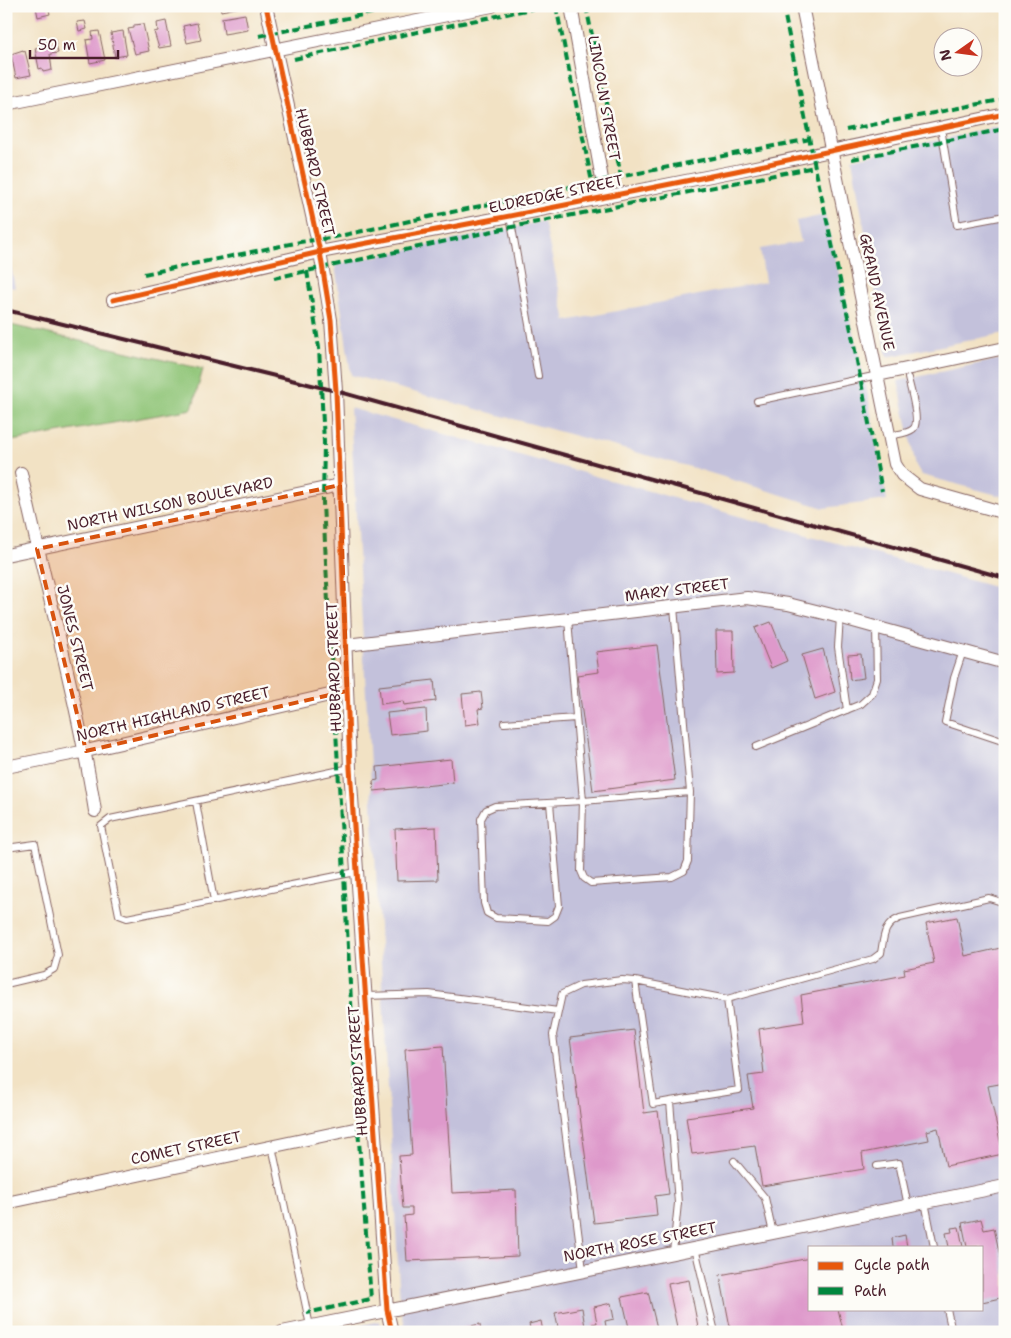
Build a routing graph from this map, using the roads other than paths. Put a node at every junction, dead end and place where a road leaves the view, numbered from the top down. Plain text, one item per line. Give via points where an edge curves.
1 (266, 6) edge
2 (492, 6) edge
3 (571, 6) edge
4 (802, 6) edge
5 (473, 8) edge
6 (274, 49) junction
7 (6, 104) edge
8 (1005, 114) edge
9 (941, 128) junction
10 (832, 152) junction
11 (605, 196) junction
12 (510, 216) junction
13 (1005, 216) edge
14 (320, 252) junction
15 (113, 300) dead end
16 (1005, 348) edge
17 (878, 375) junction
18 (538, 376) dead end
19 (908, 378) dead end
20 (758, 401) dead end
21 (889, 436) junction
22 (22, 473) dead end
23 (340, 485) junction
24 (1005, 512) edge
25 (37, 548) junction
26 (6, 555) edge
27 (674, 606) junction
28 (840, 617) junction
29 (568, 619) junction
30 (876, 627) junction
31 (346, 645) junction
32 (963, 651) junction
33 (1005, 663) edge
34 (347, 691) junction
35 (847, 710) junction
36 (576, 718) junction
37 (504, 722) dead end
38 (1005, 742) edge
39 (756, 746) dead end
40 (86, 751) junction
41 (6, 767) edge
42 (350, 768) junction
43 (690, 792) junction
44 (583, 801) junction
45 (196, 802) junction
46 (550, 803) junction
47 (95, 810) dead end
48 (6, 848) edge
49 (356, 872) junction
50 (214, 901) junction
51 (1005, 903) edge
52 (635, 981) junction
53 (6, 984) edge
54 (366, 996) junction
55 (727, 999) junction
56 (558, 1011) junction
57 (670, 1101) junction
58 (373, 1125) junction
59 (272, 1146) junction
60 (734, 1160) dead end
61 (877, 1166) dead end
62 (1005, 1186) edge
63 (6, 1202) edge
64 (925, 1202) junction
65 (908, 1206) junction
66 (772, 1232) junction
67 (934, 1246) edge
68 (695, 1248) junction
69 (673, 1252) junction
70 (583, 1270) junction
71 (387, 1310) junction
72 (947, 1310) edge
73 (310, 1326) junction
74 (282, 1332) edge
75 (392, 1332) edge
76 (715, 1332) edge
77 (952, 1332) edge

1 - 6 street, HUBBARD STREET
2 - 5 street
3 - 11 street, LINCOLN STREET
4 - 10 street, GRAND AVENUE
5 - 6 street
6 - 7 street
6 - 14 street, HUBBARD STREET
8 - 9 street, ELDREDGE STREET
9 - 10 street, ELDREDGE STREET
9 - 13 lane via 957,225
10 - 11 street, ELDREDGE STREET
10 - 17 street, GRAND AVENUE
11 - 12 street, ELDREDGE STREET
12 - 14 street, ELDREDGE STREET
12 - 18 lane
14 - 15 street, ELDREDGE STREET
14 - 23 street, HUBBARD STREET via 331,320
16 - 17 street
17 - 20 lane
17 - 21 street, GRAND AVENUE
19 - 21 lane via 916,427
21 - 24 street, GRAND AVENUE via 895,464 914,486
22 - 25 street, JONES STREET
23 - 25 street, NORTH WILSON BOULEVARD
23 - 31 street, HUBBARD STREET
25 - 26 street, NORTH WILSON BOULEVARD
25 - 40 street, JONES STREET
27 - 28 street, MARY STREET via 747,598
27 - 29 street, MARY STREET
27 - 43 lane
28 - 30 street, MARY STREET
28 - 35 lane via 838,647
29 - 31 street, MARY STREET
29 - 36 lane
30 - 32 street, MARY STREET
30 - 35 lane via 877,679 872,694
31 - 34 street, HUBBARD STREET
32 - 33 street, MARY STREET
32 - 38 lane via 945,722
34 - 40 street, NORTH HIGHLAND STREET
34 - 42 street, HUBBARD STREET
35 - 39 lane
36 - 37 lane
36 - 44 lane
40 - 41 street, NORTH HIGHLAND STREET
40 - 47 street, JONES STREET
42 - 45 lane
42 - 49 street, HUBBARD STREET
43 - 44 lane
43 - 44 lane via 688,861 684,871 672,877 591,883 584,878 581,871
44 - 46 lane
45 - 50 lane
45 - 50 lane via 110,819 101,826 119,915 127,918
46 - 46 lane via 495,806 486,810 481,819 484,903 487,913 496,918 548,921 555,916 559,906
48 - 53 lane via 35,844 58,955 54,970
49 - 50 lane
49 - 54 street, HUBBARD STREET
51 - 55 lane via 989,898 900,918 885,930 881,953 873,958
52 - 55 lane
52 - 56 lane via 581,985 562,994
52 - 57 lane via 653,1104
54 - 56 lane via 429,994
54 - 58 street, HUBBARD STREET
55 - 57 lane via 739,1090
56 - 70 lane via 553,1036
57 - 69 lane via 678,1203
58 - 59 street, COMET STREET
58 - 71 street, HUBBARD STREET
59 - 63 street, COMET STREET
59 - 73 lane
60 - 66 lane via 765,1198
61 - 65 lane via 899,1163
62 - 64 street, NORTH ROSE STREET
64 - 65 street, NORTH ROSE STREET
64 - 67 lane
65 - 66 street, NORTH ROSE STREET
66 - 68 street, NORTH ROSE STREET
68 - 69 street, NORTH ROSE STREET
68 - 76 lane
69 - 70 street, NORTH ROSE STREET
70 - 71 street, NORTH ROSE STREET
71 - 73 street, NORTH ROSE STREET
71 - 75 street, HUBBARD STREET
72 - 77 lane
73 - 74 street, NORTH ROSE STREET

